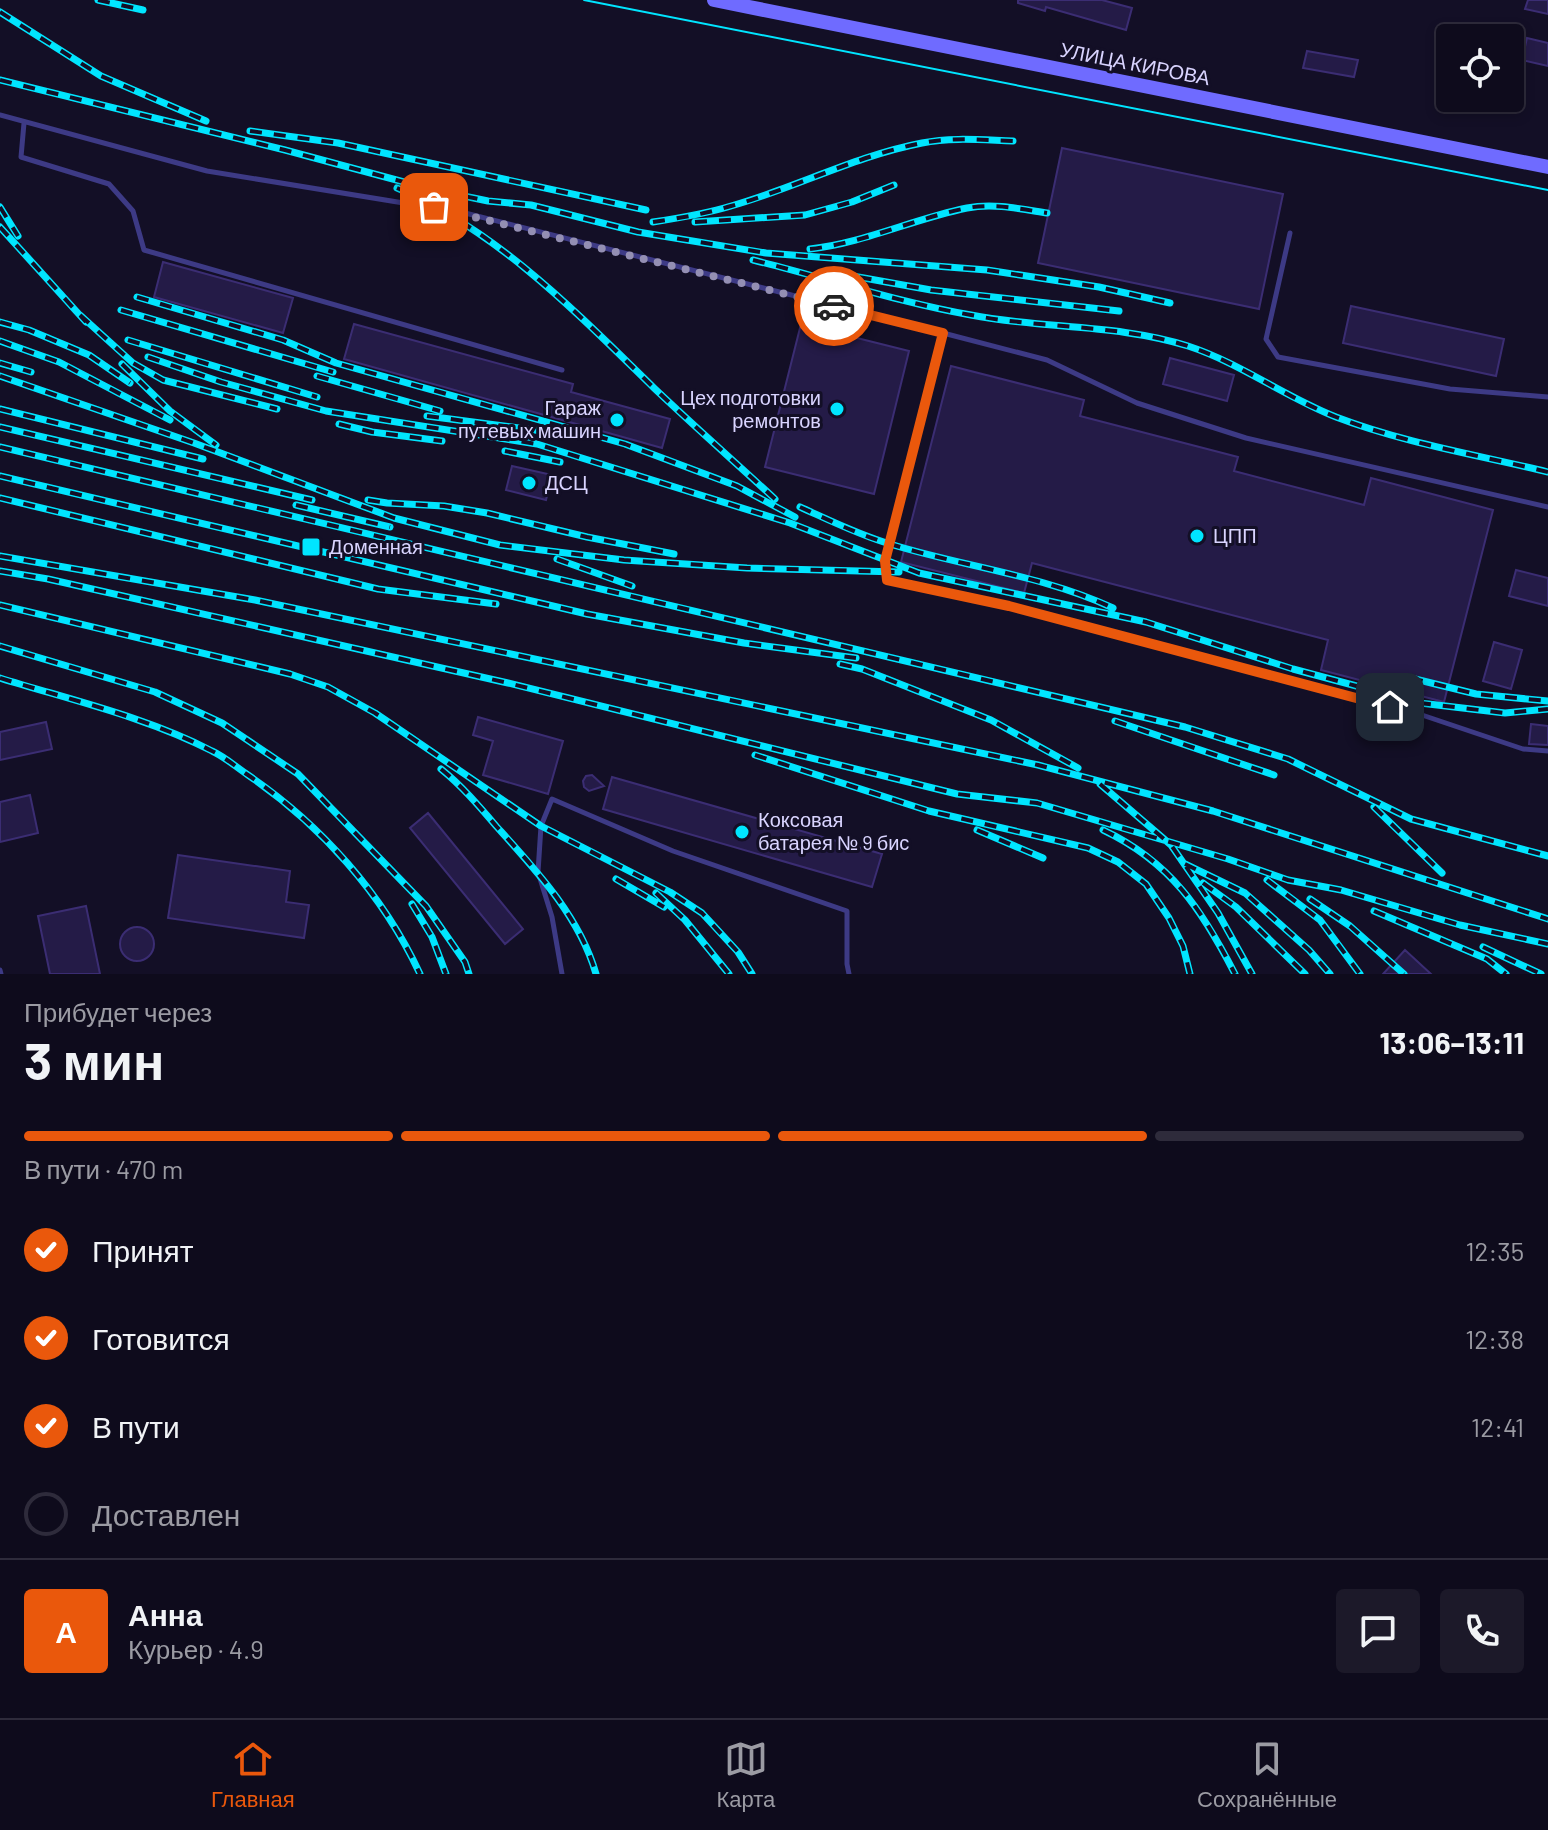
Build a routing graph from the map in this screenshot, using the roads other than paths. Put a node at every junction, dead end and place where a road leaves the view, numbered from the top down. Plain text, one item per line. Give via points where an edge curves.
1 (714, 0) edge
2 (0, 115) edge
3 (24, 123) junction
4 (1548, 167) edge
5 (1290, 233) dead end
6 (943, 333) junction
7 (562, 370) dead end
8 (1548, 397) edge
9 (1548, 507) edge
10 (1548, 751) edge
11 (562, 974) edge
12 (849, 974) edge

1 - 4 main road, УЛИЦА КИРОВА
2 - 3 lane
3 - 6 lane via 207,171 465,213
3 - 7 lane via 21,157 109,184 133,211 144,250
5 - 8 lane via 1266,339 1278,357 1450,389
6 - 9 lane via 1047,360 1137,403 1246,438
6 - 10 lane via 885,561 887,580 1009,606 1419,714 1523,749
11 - 12 lane via 538,872 541,826 552,799 673,851 847,911

